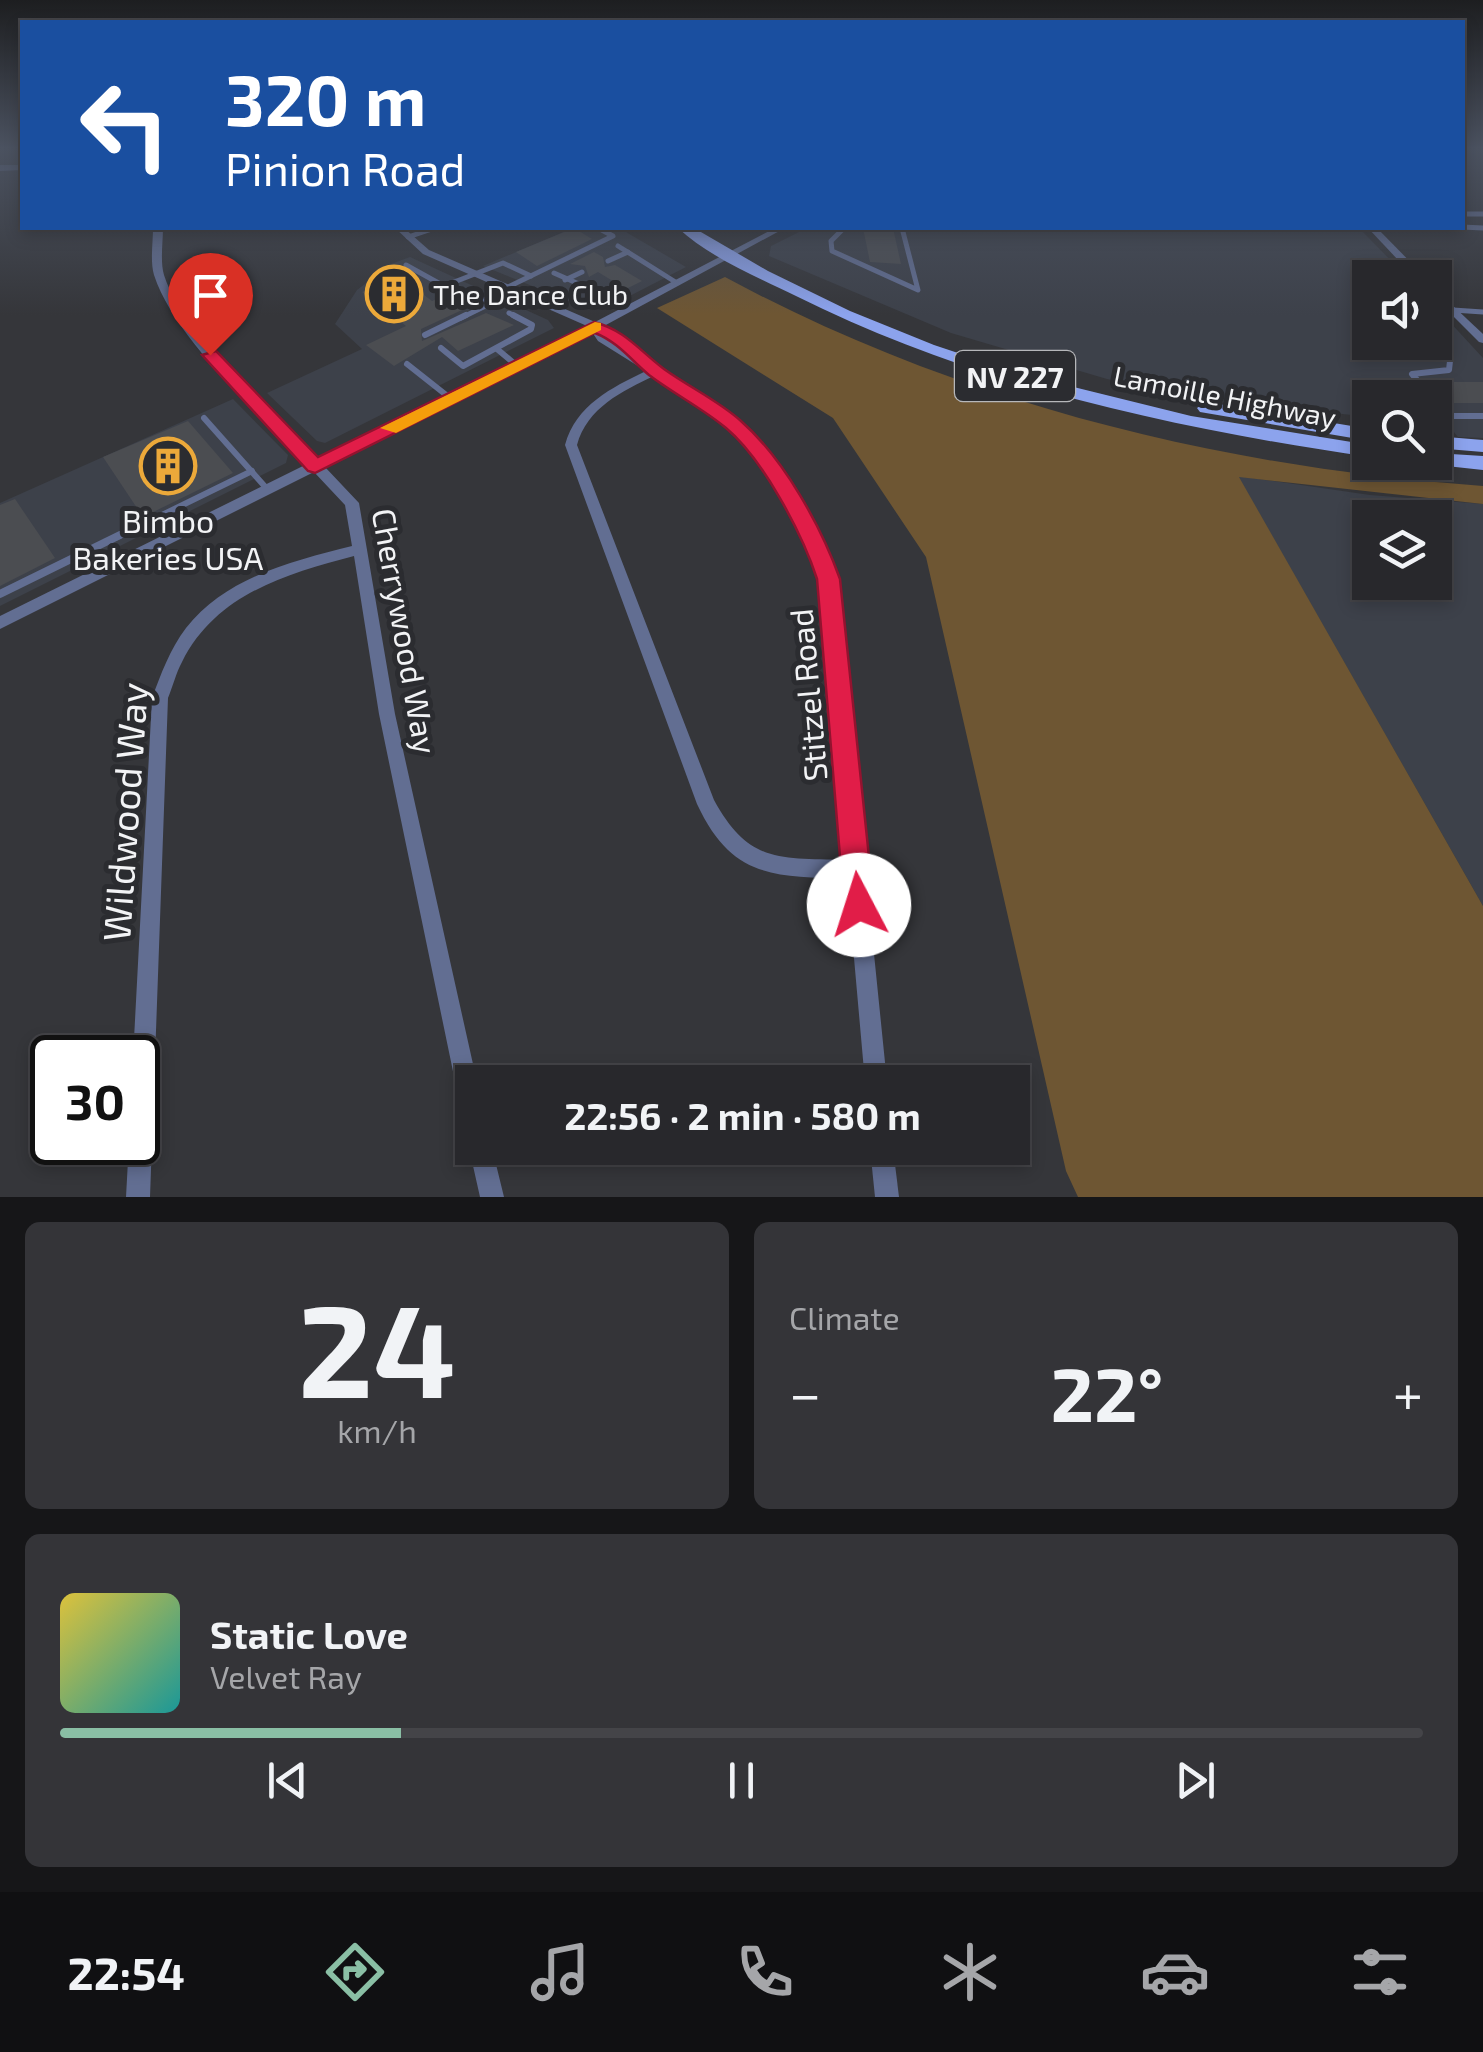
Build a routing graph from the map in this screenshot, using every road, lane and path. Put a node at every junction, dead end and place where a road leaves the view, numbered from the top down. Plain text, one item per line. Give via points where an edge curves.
1 (158, 230) edge
2 (401, 230) edge
3 (429, 230) edge
4 (602, 230) edge
5 (689, 230) edge
6 (711, 230) edge
7 (777, 230) edge
8 (842, 230) edge
9 (903, 230) edge
10 (1374, 230) edge
11 (408, 237) junction
12 (618, 246) dead end
13 (736, 251) junction
14 (628, 252) junction
15 (1403, 260) edge
16 (608, 261) dead end
17 (406, 265) dead end
18 (582, 272) dead end
19 (554, 273) dead end
20 (475, 275) junction
21 (531, 276) junction
22 (565, 280) junction
23 (676, 283) junction
24 (511, 289) junction
25 (463, 290) dead end
26 (492, 302) junction
27 (631, 307) junction
28 (1453, 310) joint
29 (1483, 312) edge
30 (509, 313) dead end
31 (594, 327) junction
32 (425, 335) dead end
33 (1483, 340) edge
34 (441, 348) dead end
35 (496, 349) junction
36 (1449, 360) edge
37 (407, 364) dead end
38 (516, 365) junction
39 (655, 371) junction
40 (1417, 380) edge
41 (450, 398) junction
42 (1452, 416) edge
43 (1483, 416) edge
44 (204, 418) dead end
45 (1352, 432) edge
46 (1452, 443) edge
47 (1483, 446) edge
48 (1352, 448) edge
49 (1452, 460) edge
50 (1483, 463) edge
51 (315, 466) junction
52 (252, 471) junction
53 (268, 490) junction
54 (361, 550) junction
55 (0, 594) edge
56 (0, 623) edge
57 (856, 870) junction
58 (462, 1065) edge
59 (874, 1065) edge
60 (485, 1165) edge
61 (884, 1165) edge
62 (138, 1197) edge
63 (492, 1197) edge
64 (887, 1197) edge

1 - 51 street, Cherrywood Way via 158,272 177,313
2 - 11 street, Stitzel Road
3 - 11 lane
4 - 21 lane via 613,236
5 - 13 main road, Lamoille Highway / NV 227
6 - 13 main road, Lamoille Highway / NV 227
7 - 13 street
8 - 9 lane via 831,241 832,252 918,290
10 - 15 street
11 - 20 street, Stitzel Road
12 - 14 lane
13 - 23 street
13 - 45 main road, Lamoille Highway / NV 227 via 874,312 1000,357 1162,400
13 - 48 main road, Lamoille Highway / NV 227 via 848,316 1011,375 1159,414
14 - 16 lane
14 - 23 lane
17 - 20 lane via 439,286
18 - 22 lane
19 - 22 lane
20 - 21 lane via 507,263
20 - 24 street, Stitzel Road
21 - 24 lane
22 - 27 lane
23 - 27 street
24 - 26 lane
24 - 31 street, Stitzel Road
25 - 26 lane
26 - 32 lane
27 - 31 street
28 - 29 lane
28 - 33 street
30 - 35 lane via 531,330
31 - 38 street
31 - 39 street, Stitzel Road via 602,340
34 - 35 lane via 463,366
35 - 38 lane
36 - 40 lane via 1449,370 1412,374
37 - 41 lane
38 - 41 street
39 - 57 street, Stitzel Road via 751,443 819,550 828,579
39 - 57 street via 600,402 580,421 571,445 706,804 720,834 744,855 770,866
41 - 51 street
42 - 43 lane
44 - 52 lane
46 - 47 main road
49 - 50 main road
51 - 53 street
51 - 54 street, Cherrywood Way via 352,503
52 - 53 lane
52 - 55 lane
53 - 56 street
54 - 58 street, Cherrywood Way via 387,714
54 - 62 street, Wildwood Way via 246,585 201,622 167,671 160,698
57 - 59 street, Stitzel Road
60 - 63 street
61 - 64 street

